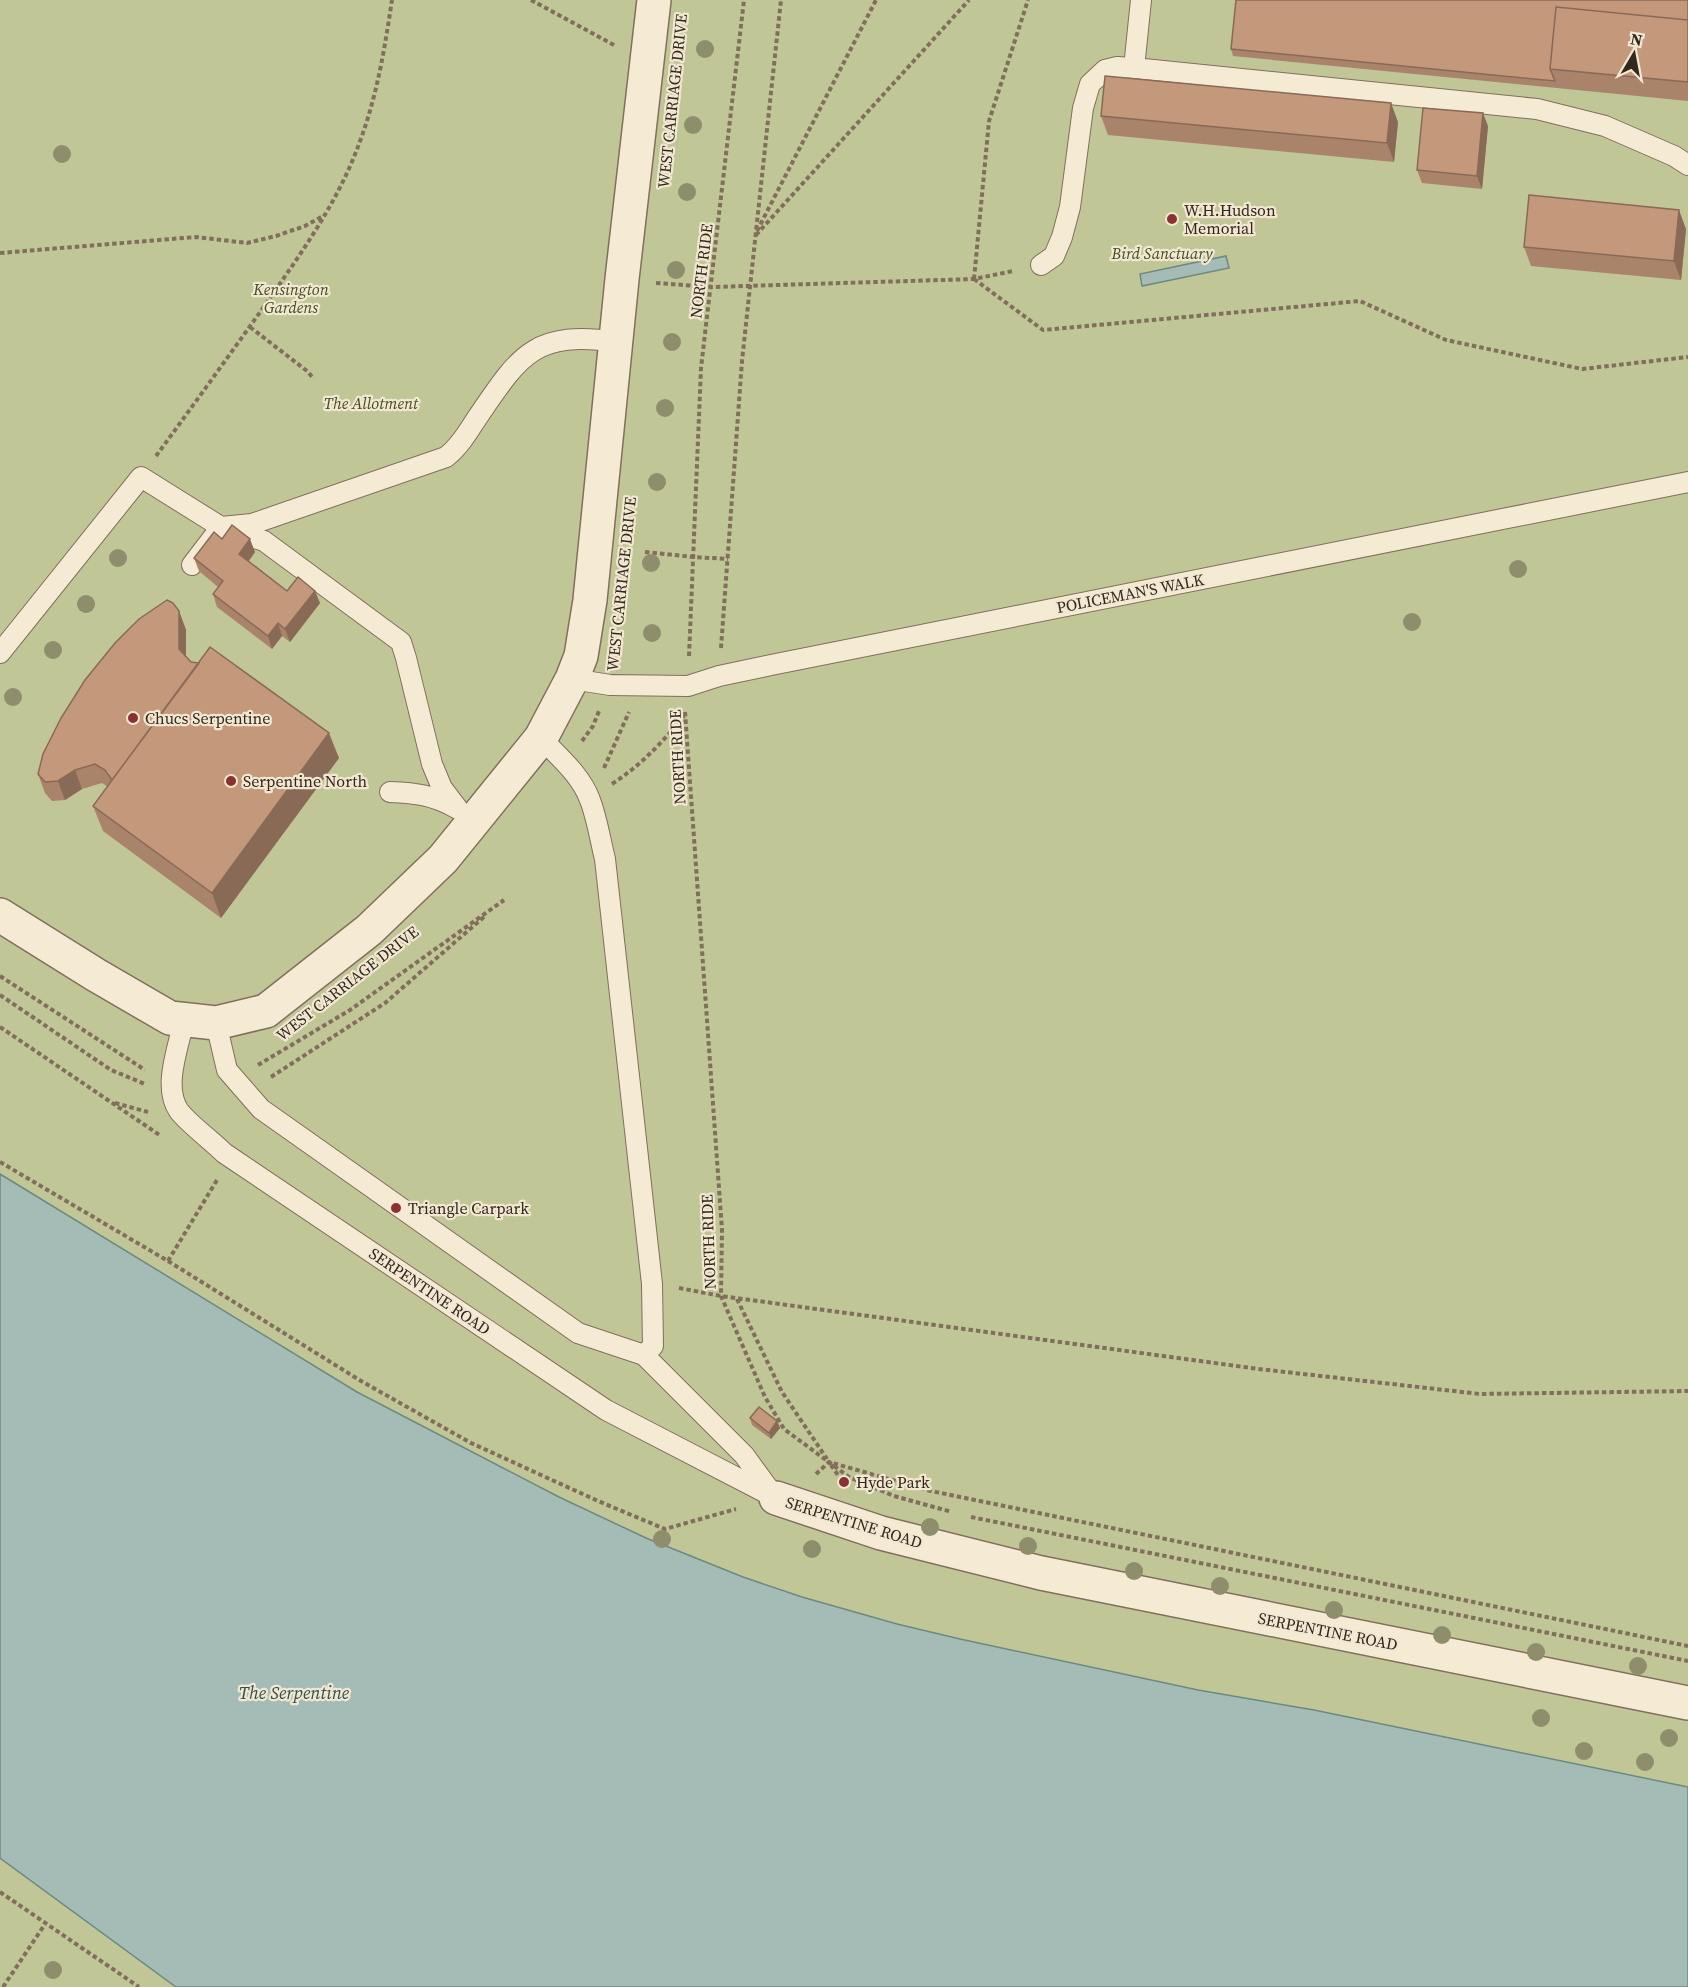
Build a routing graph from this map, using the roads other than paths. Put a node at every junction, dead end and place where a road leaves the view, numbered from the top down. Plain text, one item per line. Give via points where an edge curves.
1 (654, 0) edge
2 (1141, 0) edge
3 (1134, 68) junction
4 (1688, 165) edge
5 (1041, 265) road end
6 (617, 342) junction
7 (1688, 482) edge
8 (221, 527) junction
9 (192, 565) edge
10 (0, 653) edge
11 (572, 679) junction
12 (541, 738) junction
13 (390, 792) dead end
14 (466, 815) junction
15 (0, 915) edge
16 (200, 1022) junction
17 (644, 1355) junction
18 (776, 1498) junction
19 (1688, 1703) edge

1 - 6 street, WEST CARRIAGE DRIVE
2 - 3 lane
3 - 4 lane via 1537,109 1605,126
3 - 5 lane via 1105,70 1090,84 1062,237 1054,256
6 - 8 lane via 583,337 548,343 533,350 506,375 446,458 252,524
6 - 11 street, WEST CARRIAGE DRIVE via 590,600
7 - 11 lane, POLICEMAN'S WALK via 719,676 688,687 610,685
8 - 9 lane
8 - 10 lane via 141,477
8 - 14 lane via 264,541 401,642 432,764 442,788
11 - 12 street, WEST CARRIAGE DRIVE
12 - 14 street, WEST CARRIAGE DRIVE
12 - 17 lane via 581,782 590,799 605,859 652,1284 653,1346
13 - 14 lane via 438,798
14 - 16 street, WEST CARRIAGE DRIVE via 443,859 369,930 266,1011
15 - 16 street via 152,1009 170,1018
16 - 17 lane via 226,1070 261,1109 578,1333
16 - 18 lane, SERPENTINE ROAD via 170,1082 172,1095 179,1111 224,1153 606,1410
17 - 18 lane via 744,1455
18 - 19 street, SERPENTINE ROAD via 881,1533 1041,1574

